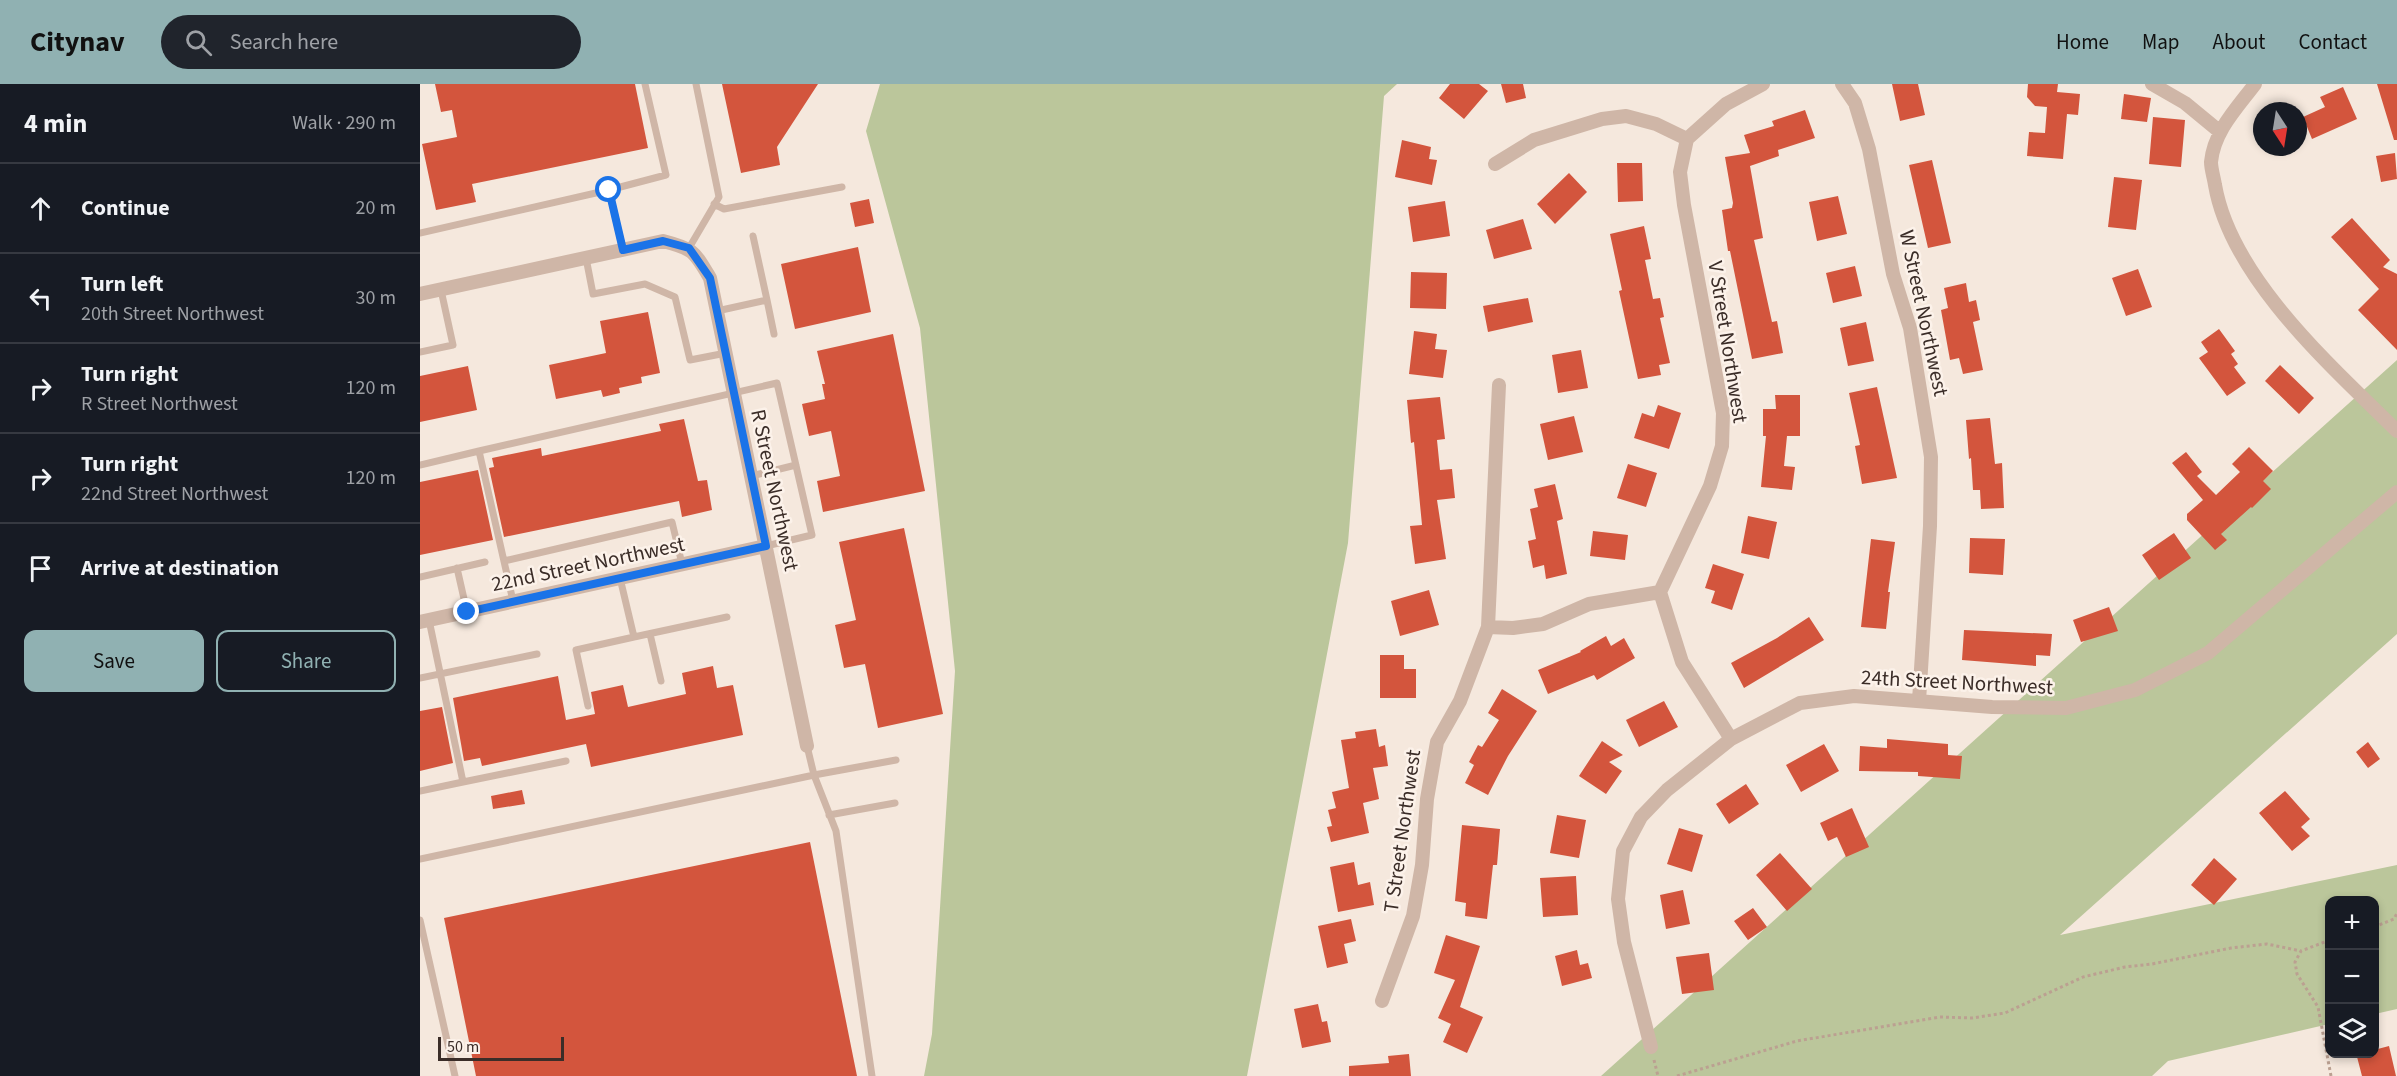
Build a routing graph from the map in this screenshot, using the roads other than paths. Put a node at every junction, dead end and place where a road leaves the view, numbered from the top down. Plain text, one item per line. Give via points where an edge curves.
1 (645, 84) edge
2 (696, 84) edge
3 (1763, 84) edge
4 (1842, 84) edge
5 (2152, 84) edge
6 (2255, 84) edge
7 (2219, 131) junction
8 (1687, 139) junction
9 (1495, 164) dead end
10 (842, 187) dead end
11 (609, 190) junction
12 (714, 204) junction
13 (420, 233) edge
14 (753, 236) dead end
15 (689, 248) junction
16 (623, 250) junction
17 (586, 258) junction
18 (441, 290) junction
19 (420, 294) edge
20 (767, 300) junction
21 (717, 311) junction
22 (774, 334) dead end
23 (420, 352) edge
24 (726, 353) junction
25 (1498, 385) dead end
26 (734, 393) junction
27 (2397, 431) edge
28 (479, 451) junction
29 (420, 465) edge
30 (796, 465) junction
31 (751, 476) junction
32 (2397, 492) edge
33 (766, 546) junction
34 (504, 561) junction
35 (485, 562) dead end
36 (682, 564) junction
37 (457, 568) junction
38 (420, 577) edge
39 (620, 578) junction
40 (1660, 592) junction
41 (513, 602) junction
42 (467, 612) junction
43 (727, 617) dead end
44 (425, 621) edge
45 (1488, 627) junction
46 (650, 634) junction
47 (634, 637) junction
48 (537, 654) dead end
49 (440, 674) junction
50 (420, 678) edge
51 (661, 681) dead end
52 (1919, 701) junction
53 (588, 706) dead end
54 (1731, 739) junction
55 (807, 746) joint
56 (896, 760) dead end
57 (566, 761) dead end
58 (814, 775) junction
59 (463, 782) junction
60 (420, 791) edge
61 (895, 803) dead end
62 (830, 815) junction
63 (420, 859) edge
64 (420, 920) edge
65 (1382, 1001) dead end
66 (1651, 1047) dead end
67 (455, 1076) edge
68 (872, 1076) edge

1 - 11 lane via 666,176
2 - 12 lane via 719,197
3 - 8 street via 1726,104
4 - 52 street, W Street Northwest via 1856,103 1869,149 1893,274 1910,328 1931,457
5 - 7 street via 2185,103
6 - 7 street
7 - 27 street via 2211,163 2218,204 2238,248 2272,301
8 - 9 street via 1656,124 1626,116 1602,118 1534,140
8 - 40 street, V Street Northwest via 1680,172 1723,413 1722,446 1710,486
10 - 12 lane via 724,209
11 - 13 lane
11 - 16 lane
12 - 15 lane
14 - 20 lane
15 - 16 street via 663,241
15 - 21 street, R Street Northwest via 710,278
16 - 17 street
17 - 18 street
17 - 24 lane via 593,294 645,284 675,297 690,360
18 - 19 street
18 - 23 lane via 453,345
20 - 21 lane
20 - 22 lane
21 - 24 street, R Street Northwest
24 - 26 street, R Street Northwest
25 - 45 street, T Street Northwest
26 - 28 lane
26 - 30 lane via 777,383
26 - 31 street, R Street Northwest
28 - 29 lane
28 - 34 lane
30 - 31 lane
30 - 33 lane via 812,536
31 - 33 street, R Street Northwest
32 - 52 street, 24th Street Northwest via 2208,653 2135,690 2066,708
33 - 36 street, 22nd Street Northwest
33 - 55 street, R Street Northwest
34 - 36 lane via 672,522
34 - 41 lane
35 - 37 lane
36 - 39 street, 22nd Street Northwest
37 - 38 lane
37 - 42 lane
39 - 41 street, 22nd Street Northwest
39 - 47 lane
40 - 45 street via 1589,604 1543,624
40 - 54 street via 1682,663
41 - 42 street, 22nd Street Northwest
42 - 44 street, 22nd Street Northwest
43 - 46 lane
44 - 49 lane
45 - 65 street, T Street Northwest via 1460,701 1437,742 1413,916
46 - 47 lane
46 - 51 lane
47 - 53 lane via 576,650
48 - 49 lane
49 - 50 lane
49 - 59 lane
52 - 54 street, 24th Street Northwest via 1854,696 1800,703
54 - 66 street, 24th Street Northwest via 1667,790 1641,817 1623,851 1618,899 1624,942
55 - 58 lane
56 - 58 lane
57 - 59 lane
58 - 62 lane
58 - 63 lane
59 - 60 lane
61 - 62 lane
62 - 68 lane via 836,831
64 - 67 lane

